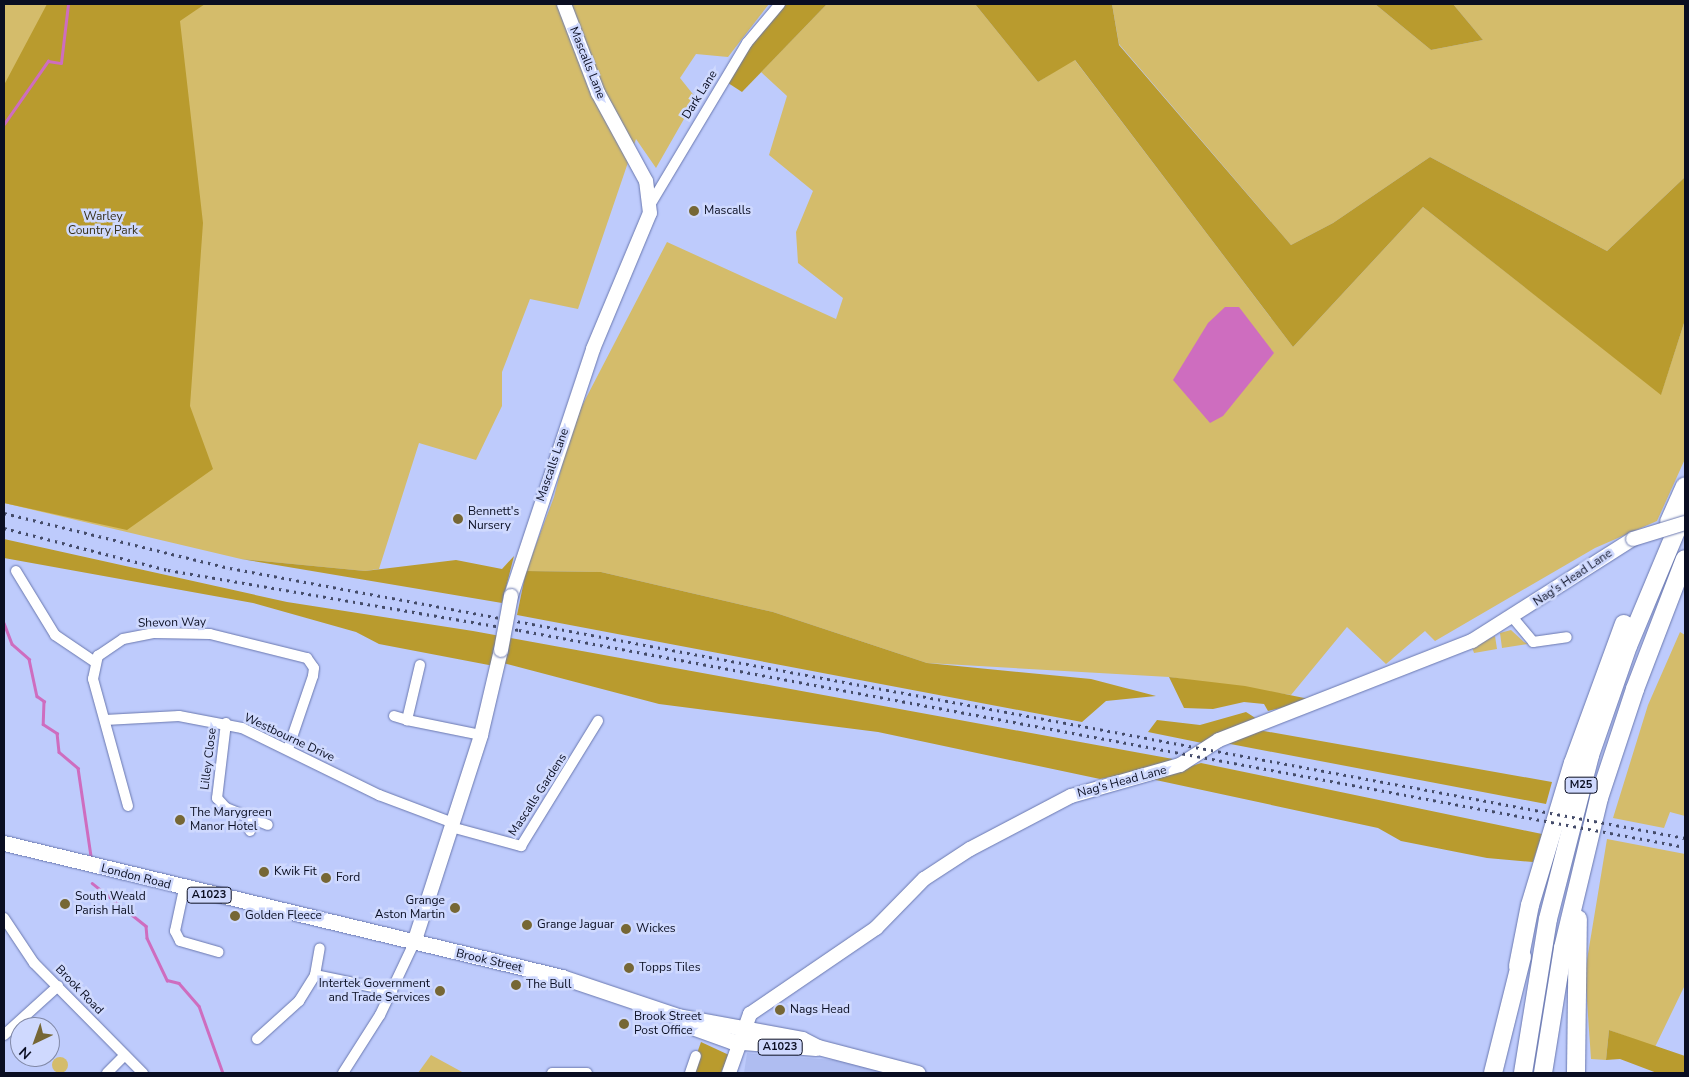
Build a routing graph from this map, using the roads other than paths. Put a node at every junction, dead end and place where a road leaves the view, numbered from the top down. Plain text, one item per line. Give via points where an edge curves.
1 (564, 4) edge
2 (780, 4) edge
3 (664, 179) junction
4 (646, 181) junction
5 (650, 206) junction
6 (1685, 486) edge
7 (1685, 510) edge
8 (1685, 523) edge
9 (1685, 559) edge
10 (16, 571) dead end
11 (1514, 619) junction
12 (1567, 637) dead end
13 (95, 662) junction
14 (420, 665) dead end
15 (394, 716) dead end
16 (105, 720) junction
17 (407, 720) junction
18 (598, 721) dead end
19 (226, 723) junction
20 (1600, 723) junction
21 (481, 735) junction
22 (288, 749) junction
23 (128, 806) dead end
24 (254, 820) junction
25 (268, 825) dead end
26 (452, 825) junction
27 (250, 831) dead end
28 (4, 843) edge
29 (1578, 881) junction
30 (184, 889) junction
31 (4, 918) edge
32 (414, 943) junction
33 (320, 948) dead end
34 (218, 952) dead end
35 (1518, 966) junction
36 (315, 975) junction
37 (58, 986) junction
38 (392, 991) junction
39 (678, 1016) junction
40 (746, 1027) junction
41 (4, 1035) edge
42 (256, 1039) dead end
43 (742, 1042) junction
44 (818, 1048) junction
45 (125, 1055) junction
46 (696, 1056) dead end
47 (107, 1073) edge
48 (143, 1073) edge
49 (343, 1073) edge
50 (552, 1073) edge
51 (587, 1073) edge
52 (690, 1073) edge
53 (729, 1073) edge
54 (918, 1073) edge
55 (1493, 1073) edge
56 (1523, 1073) edge
57 (1543, 1073) edge
58 (1576, 1073) edge

1 - 4 street, Mascalls Lane via 591,78
2 - 3 street, Dark Lane via 747,43
3 - 4 street
3 - 5 street, Dark Lane
4 - 5 street, Mascalls Lane
5 - 21 street, Mascalls Lane, bridge via 593,349 511,596
6 - 35 highway, M25 via 1632,603 1582,734 1530,905
7 - 20 highway, M25
8 - 11 street, Nag's Head Lane, bridge via 1634,539
9 - 29 highway, M25 via 1610,762
10 - 13 street via 55,635
11 - 12 street via 1533,642
11 - 40 street, Nag's Head Lane via 1442,655 1219,740 1180,766 1093,788 1016,823 924,879 876,928 755,1010
13 - 16 street via 93,679
13 - 22 street, Shevon Way via 114,643 154,633 233,637 307,658 314,668 313,676
14 - 17 street
15 - 17 street
16 - 19 street, Westbourne Drive via 179,716
16 - 23 street
17 - 21 street
18 - 26 street, Mascalls Gardens via 521,846
19 - 22 street, Westbourne Drive
19 - 24 street, Lilley Close via 217,798 226,808
20 - 35 highway, M25 via 1569,798
20 - 56 highway, M25 via 1550,911
21 - 26 street, Mascalls Lane
22 - 26 street, Westbourne Drive via 379,795
24 - 25 street, Lilley Close
24 - 27 street
26 - 32 street, Mascalls Lane
28 - 30 main road, London Road / A1023
29 - 57 highway, M25
29 - 58 highway, M25
30 - 32 main road, London Road / A1023
30 - 34 street via 175,931 180,941
31 - 37 street, Brook Road via 34,962
32 - 38 street
32 - 39 main road, Brook Street / A1023 via 562,977
33 - 36 street
35 - 55 highway, M25
36 - 38 street
36 - 42 street via 289,1013
37 - 41 street
37 - 45 street, Brook Road
38 - 49 street
39 - 40 main road, Brook Street / A1023
39 - 43 main road, Brook Street / A1023 via 689,1026
40 - 43 street, Nag's Head Lane
40 - 44 main road, Brook Street / A1023 via 802,1039
43 - 44 main road, Brook Street / A1023
43 - 53 street, Nag's Head Lane
44 - 54 main road, Brook Street / A1023
45 - 47 street
45 - 48 street, Brook Road
46 - 52 street
50 - 51 street

